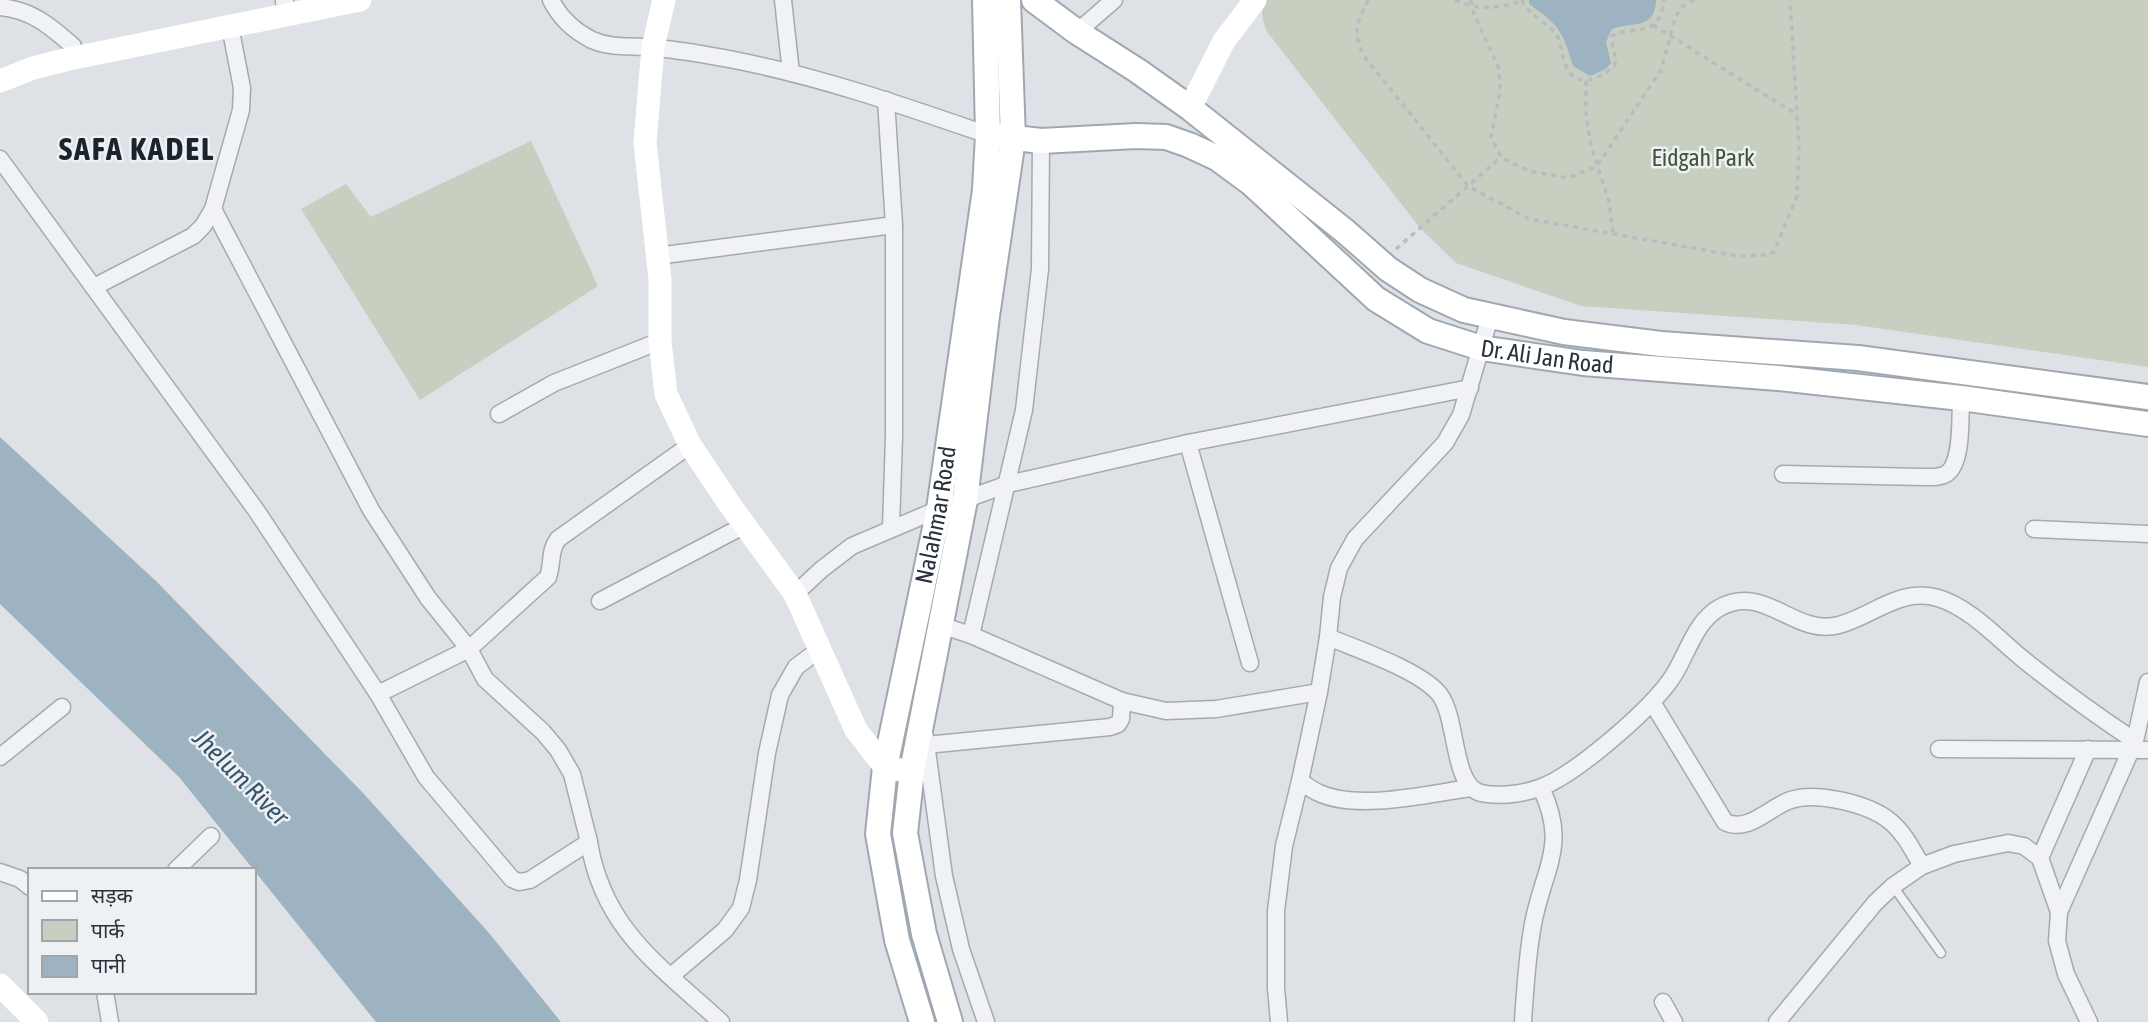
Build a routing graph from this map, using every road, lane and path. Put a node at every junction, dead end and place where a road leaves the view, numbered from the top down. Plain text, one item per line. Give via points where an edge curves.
1 (360, 0) edge
2 (551, 0) edge
3 (664, 0) edge
4 (783, 0) edge
5 (985, 0) edge
6 (1008, 0) edge
7 (1034, 0) edge
8 (1114, 0) edge
9 (1255, 0) edge
10 (1368, 0) edge
11 (1455, 0) edge
12 (1664, 0) edge
13 (1694, 0) edge
14 (1790, 0) edge
15 (289, 1) edge
16 (1522, 1) edge
17 (1471, 2) edge
18 (0, 7) edge
19 (1653, 25) junction
20 (230, 26) junction
21 (1077, 32) junction
22 (1670, 36) junction
23 (73, 46) junction
24 (653, 47) junction
25 (0, 67) edge
26 (791, 73) junction
27 (0, 81) edge
28 (1586, 81) junction
29 (886, 100) junction
30 (1190, 108) junction
31 (1797, 115) junction
32 (988, 135) junction
33 (1013, 139) junction
34 (1041, 141) junction
35 (1501, 158) junction
36 (0, 159) edge
37 (1597, 166) junction
38 (1468, 186) junction
39 (213, 209) junction
40 (894, 225) junction
41 (1613, 234) junction
42 (1396, 249) dead end
43 (657, 256) junction
44 (94, 287) junction
45 (1490, 317) junction
46 (660, 341) junction
47 (1481, 348) junction
48 (1470, 388) junction
49 (2148, 397) edge
50 (1961, 398) junction
51 (499, 414) dead end
52 (2148, 424) edge
53 (1188, 443) junction
54 (690, 446) junction
55 (1783, 474) dead end
56 (1008, 484) junction
57 (965, 500) junction
58 (939, 509) junction
59 (745, 525) junction
60 (891, 528) junction
61 (2034, 529) dead end
62 (2148, 534) edge
63 (796, 594) junction
64 (600, 601) dead end
65 (940, 625) junction
66 (971, 635) junction
67 (1328, 636) junction
68 (469, 649) junction
69 (820, 649) junction
70 (1250, 663) dead end
71 (2148, 689) edge
72 (1319, 692) junction
73 (379, 694) junction
74 (1122, 701) junction
75 (1652, 702) junction
76 (61, 707) dead end
77 (922, 716) junction
78 (926, 745) junction
79 (2138, 747) edge
80 (1939, 749) dead end
81 (2088, 749) junction
82 (0, 757) edge
83 (885, 767) junction
84 (912, 771) junction
85 (1300, 781) junction
86 (1470, 788) junction
87 (1541, 788) junction
88 (211, 836) dead end
89 (589, 842) junction
90 (2040, 858) junction
91 (1922, 866) junction
92 (178, 868) edge
93 (0, 872) edge
94 (28, 885) edge
95 (1893, 886) junction
96 (2059, 912) junction
97 (1941, 953) dead end
98 (671, 976) junction
99 (0, 985) edge
100 (104, 994) edge
101 (1663, 1002) dead end
102 (37, 1022) edge
103 (110, 1022) edge
104 (721, 1022) edge
105 (922, 1022) edge
106 (950, 1022) edge
107 (986, 1022) edge
108 (1279, 1022) edge
109 (1523, 1022) edge
110 (1675, 1022) edge
111 (1777, 1022) edge
112 (2089, 1022) edge

1 - 20 street
2 - 24 street via 572,28 594,41
3 - 24 street
4 - 26 street
5 - 32 main road, Nalahmar Road
6 - 33 main road, Nalahmar Road
7 - 21 main road, Dr. Ali Jan Road
8 - 21 street
9 - 30 street via 1224,41
10 - 38 path via 1356,37 1364,56
11 - 17 path
12 - 19 path
13 - 22 path via 1675,18
14 - 31 path
15 - 23 street
16 - 17 path via 1487,8
16 - 28 path via 1558,36 1566,67 1575,78
17 - 35 path via 1499,69 1500,92 1491,137
18 - 23 street via 41,18
19 - 22 path
19 - 28 path via 1612,36 1615,65
20 - 27 street via 69,59
20 - 39 street via 242,88 241,110
21 - 30 main road, Dr. Ali Jan Road
22 - 31 path
22 - 37 path via 1661,70
23 - 25 street
24 - 26 street
24 - 43 street via 645,143
26 - 29 street
28 - 37 path via 1586,115
29 - 32 street
29 - 40 street
30 - 45 main road, Dr. Ali Jan Road via 1388,269 1420,290
31 - 41 path via 1797,196 1774,252 1738,256
32 - 33 main road
32 - 58 main road, Nalahmar Road via 985,190
33 - 34 main road, Dr. Ali Jan Road
33 - 57 main road, Nalahmar Road
34 - 47 main road, Dr. Ali Jan Road via 1166,137 1217,158 1251,183 1376,299 1428,331
34 - 56 street via 1040,269 1034,336
35 - 37 path via 1529,171 1568,178
35 - 38 path
36 - 44 street
37 - 41 path via 1609,201
38 - 41 path via 1528,219
38 - 42 path
39 - 44 street via 193,236
39 - 68 street via 371,510 428,598
40 - 43 street
40 - 60 street
43 - 46 street
44 - 73 street via 256,510
45 - 47 street
45 - 49 main road, Dr. Ali Jan Road via 1661,344 1858,358
46 - 51 street via 554,383
46 - 54 street via 666,394
47 - 48 street
47 - 50 main road, Dr. Ali Jan Road via 1583,363
48 - 53 street
48 - 67 street via 1445,443 1355,539 1339,568
50 - 52 main road, Dr. Ali Jan Road
50 - 55 street via 1958,446 1948,473 1938,477
53 - 56 street
53 - 70 street
54 - 59 street
54 - 68 street via 558,539 552,546 548,577
56 - 57 street
56 - 66 street
57 - 58 street
57 - 65 main road, Nalahmar Road
58 - 60 street
58 - 83 main road, Nalahmar Road
59 - 63 street
59 - 64 street
60 - 63 street via 852,547
61 - 62 street
63 - 69 street
65 - 66 street
65 - 77 main road, Nalahmar Road
66 - 74 street
67 - 72 street
67 - 86 street via 1418,677 1440,695
68 - 73 street
68 - 89 street via 485,679 558,750 572,774
69 - 83 street via 856,730
69 - 98 street via 796,667 780,695 741,908 725,930
71 - 79 street
72 - 74 street via 1216,709 1166,711
72 - 85 street
73 - 89 street via 426,778 512,878 530,880
74 - 78 street via 1121,719 1110,727
75 - 79 street via 1671,680 1709,615 1721,607 1758,601 1819,627 1839,625 1912,595 1938,598 1964,611
75 - 87 street via 1578,765
75 - 91 street via 1725,822 1733,827 1788,800 1806,795 1827,797 1888,819
76 - 82 street
77 - 78 street
77 - 84 main road, Nalahmar Road
78 - 107 street via 944,876 961,949
79 - 81 street
79 - 96 street
80 - 81 street
81 - 90 street
83 - 84 street
83 - 105 main road, Nalahmar Road via 878,834 897,940
84 - 106 main road, Nalahmar Road via 905,833 923,934
85 - 86 street via 1319,793 1345,800
85 - 108 street via 1284,846 1276,911
86 - 87 street via 1482,793
87 - 109 street via 1555,831 1552,862 1533,921
88 - 92 street
89 - 98 street via 594,871 625,930
90 - 91 street via 2024,846 2008,843
90 - 96 street
91 - 95 street
93 - 94 street
95 - 97 lane
95 - 111 street
96 - 112 street via 2057,940 2066,974
98 - 104 street
99 - 102 street
100 - 103 street
101 - 110 street

